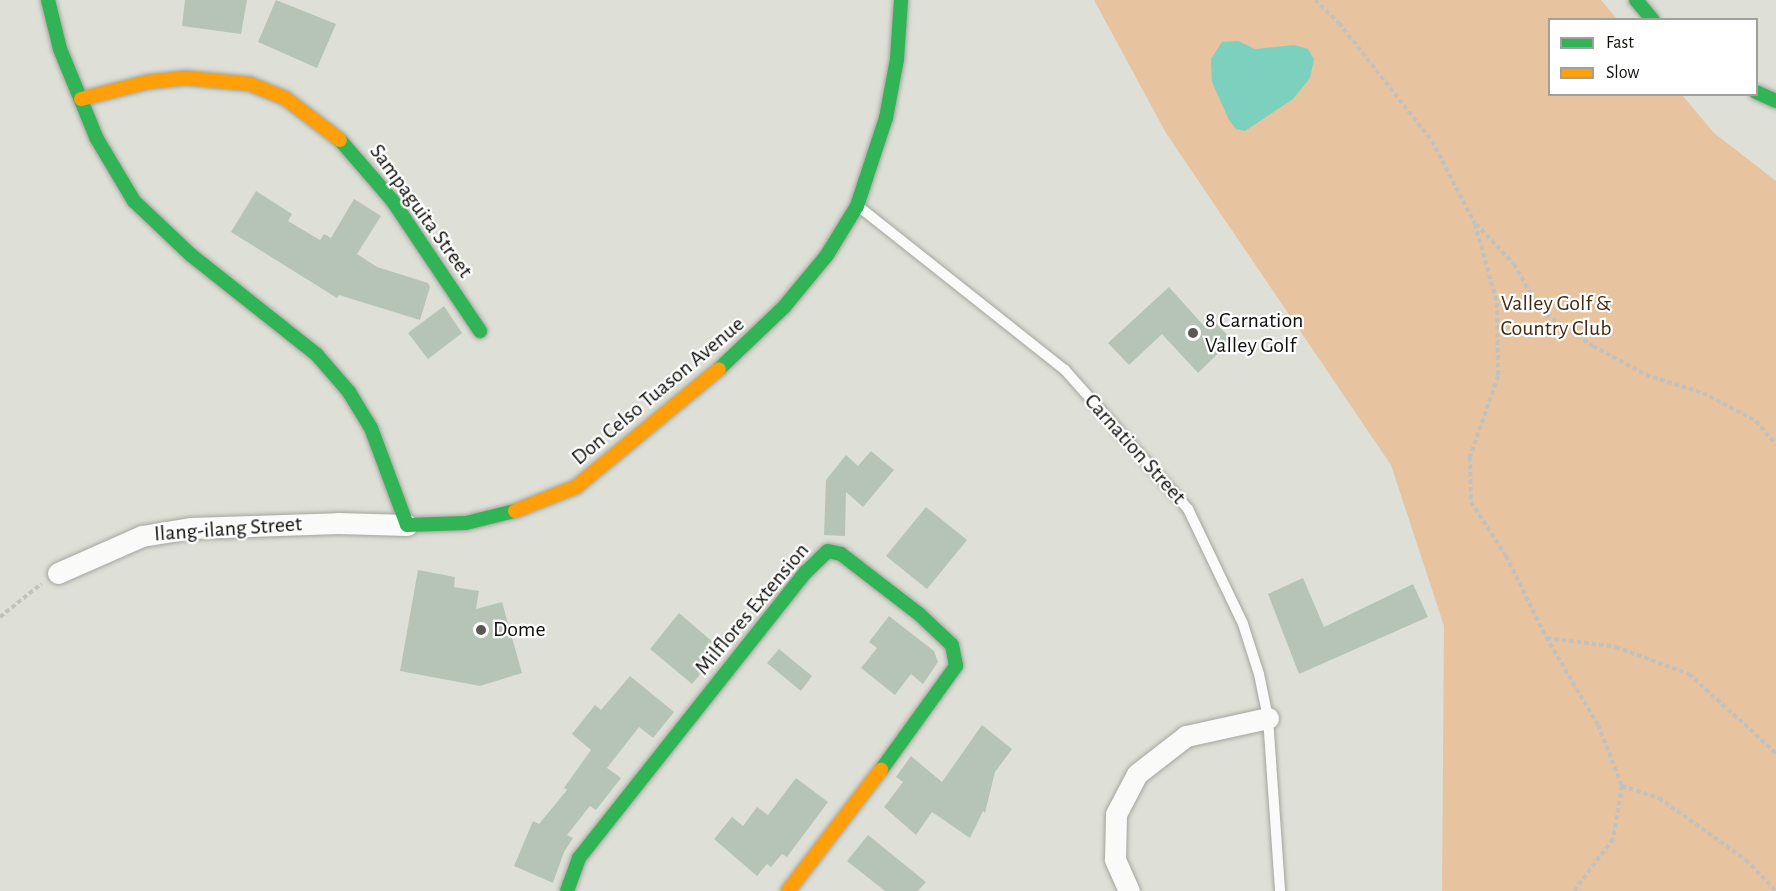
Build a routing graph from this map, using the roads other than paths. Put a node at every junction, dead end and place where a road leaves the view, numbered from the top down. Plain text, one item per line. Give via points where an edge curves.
1 (48, 0) edge
2 (901, 0) edge
3 (1636, 0) edge
4 (1651, 18) edge
5 (1758, 93) edge
6 (81, 99) junction
7 (1776, 101) edge
8 (857, 206) junction
9 (480, 331) dead end
10 (407, 525) junction
11 (58, 573) road end
12 (1268, 718) junction
13 (567, 891) edge
14 (788, 891) edge
15 (1129, 891) edge
16 (1280, 891) edge

1 - 6 street via 60,49
2 - 8 street, Don Celso Tuason Avenue via 897,59 885,118
3 - 4 street
5 - 7 street
6 - 9 street, Sampaguita Street via 148,82 186,78 250,84 285,98 318,120 356,154 392,200
6 - 10 street via 97,139 134,201 191,255 317,355 349,392 371,428
8 - 10 street, Don Celso Tuason Avenue via 827,255 745,348 600,471 576,487 502,516 466,523
8 - 12 lane, Carnation Street via 1065,370 1188,509 1243,624
10 - 11 street, Ilang-ilang Street via 191,528 142,536
12 - 15 street via 1186,736 1137,774 1116,814 1115,859
12 - 16 lane, Carnation Street
13 - 14 street, Milflores Extension via 579,858 806,572 828,551 842,554 919,614 952,645 956,666 891,759

